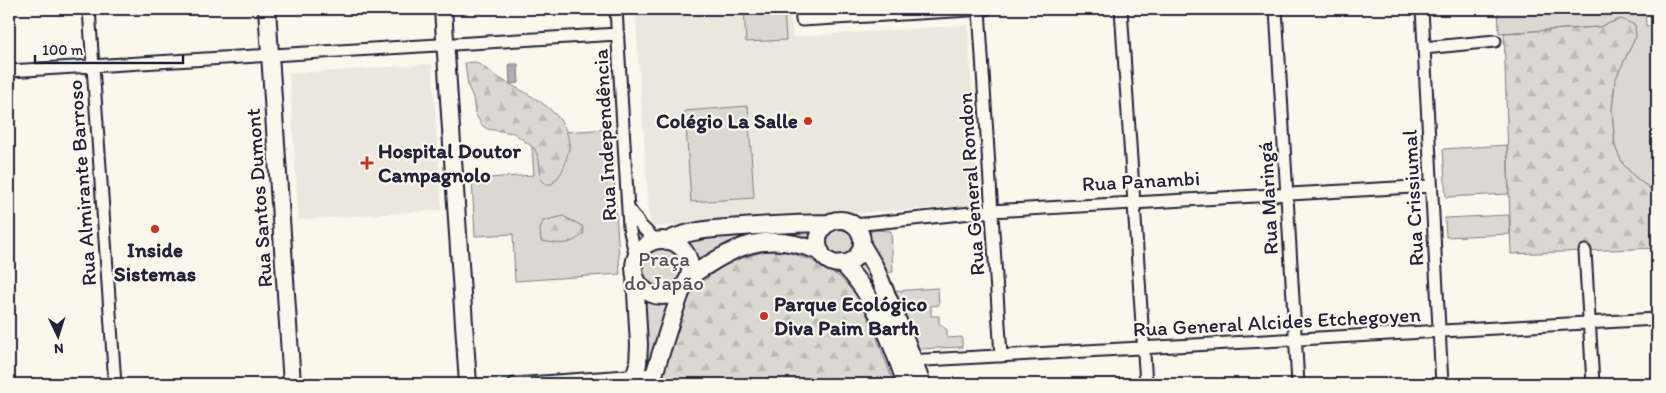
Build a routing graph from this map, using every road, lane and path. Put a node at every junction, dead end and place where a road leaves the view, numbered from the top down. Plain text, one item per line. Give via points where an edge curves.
1 (89, 9) edge
2 (267, 9) edge
3 (443, 9) edge
4 (616, 9) edge
5 (979, 9) edge
6 (986, 9) edge
7 (1121, 9) edge
8 (1276, 9) edge
9 (1422, 9) edge
10 (802, 14) edge
11 (618, 34) junction
12 (1495, 42) dead end
13 (445, 44) junction
14 (1424, 48) junction
15 (270, 55) junction
16 (93, 66) junction
17 (9, 71) edge
18 (1431, 186) junction
19 (1287, 194) junction
20 (1134, 202) junction
21 (627, 206) junction
22 (990, 211) junction
23 (830, 223) junction
24 (854, 224) junction
25 (661, 241) junction
26 (862, 244) junction
27 (1585, 251) dead end
28 (821, 252) junction
29 (842, 264) junction
30 (636, 265) junction
31 (686, 282) junction
32 (1657, 319) edge
33 (1589, 323) junction
34 (1439, 331) junction
35 (1295, 340) junction
36 (1144, 348) junction
37 (1001, 356) junction
38 (906, 361) junction
39 (653, 379) edge
40 (633, 380) edge
41 (115, 384) edge
42 (292, 384) edge
43 (468, 384) edge
44 (514, 384) edge
45 (906, 384) edge
46 (922, 384) edge
47 (1146, 384) edge
48 (1298, 384) edge
49 (1442, 384) edge
50 (1593, 384) edge

1 - 16 street, Rua Almirante Barroso
2 - 15 street, Rua Santos Dumont
3 - 13 street
4 - 11 street, Rua Independência
5 - 6 street
5 - 10 street
5 - 22 street, Rua General Rondon
7 - 20 street
8 - 19 street, Rua Maringá
9 - 14 street, Rua Crissiumal
11 - 13 street
11 - 21 street, Rua Independência
12 - 14 street
13 - 15 street
13 - 43 street
14 - 18 street, Rua Crissiumal
15 - 16 street
15 - 42 street, Rua Santos Dumont
16 - 17 street
16 - 41 street, Rua Almirante Barroso
18 - 19 street, Rua Panambi
18 - 34 street, Rua Crissiumal
19 - 20 street, Rua Panambi
19 - 35 street, Rua Maringá
20 - 22 street, Rua Panambi
20 - 36 street
21 - 25 street via 641,226
21 - 30 street, Rua Independência
22 - 24 street, Rua Panambi
22 - 37 street, Rua General Rondon
23 - 24 street via 843,220
23 - 25 street via 709,229
23 - 28 street via 820,233
24 - 26 street via 862,237
25 - 30 street via 643,248
25 - 31 street via 679,246 686,253 690,270
26 - 29 street via 853,259
26 - 38 street via 875,267
27 - 33 street
28 - 29 street via 828,260
28 - 31 street via 790,243 755,244 726,254
29 - 38 street via 856,278
30 - 31 street via 638,282 651,293 660,296 674,294
30 - 40 street via 639,345
31 - 39 street
32 - 33 street, Rua General Alcides Etchegoyen
33 - 34 street, Rua General Alcides Etchegoyen
33 - 50 street
34 - 35 street, Rua General Alcides Etchegoyen
34 - 49 street, Rua Crissiumal
35 - 36 street, Rua General Alcides Etchegoyen
35 - 48 street, Rua Maringá
36 - 37 street, Rua General Alcides Etchegoyen
36 - 47 street
37 - 38 street, Rua General Alcides Etchegoyen
38 - 45 street
38 - 46 street
39 - 40 street
40 - 44 street

